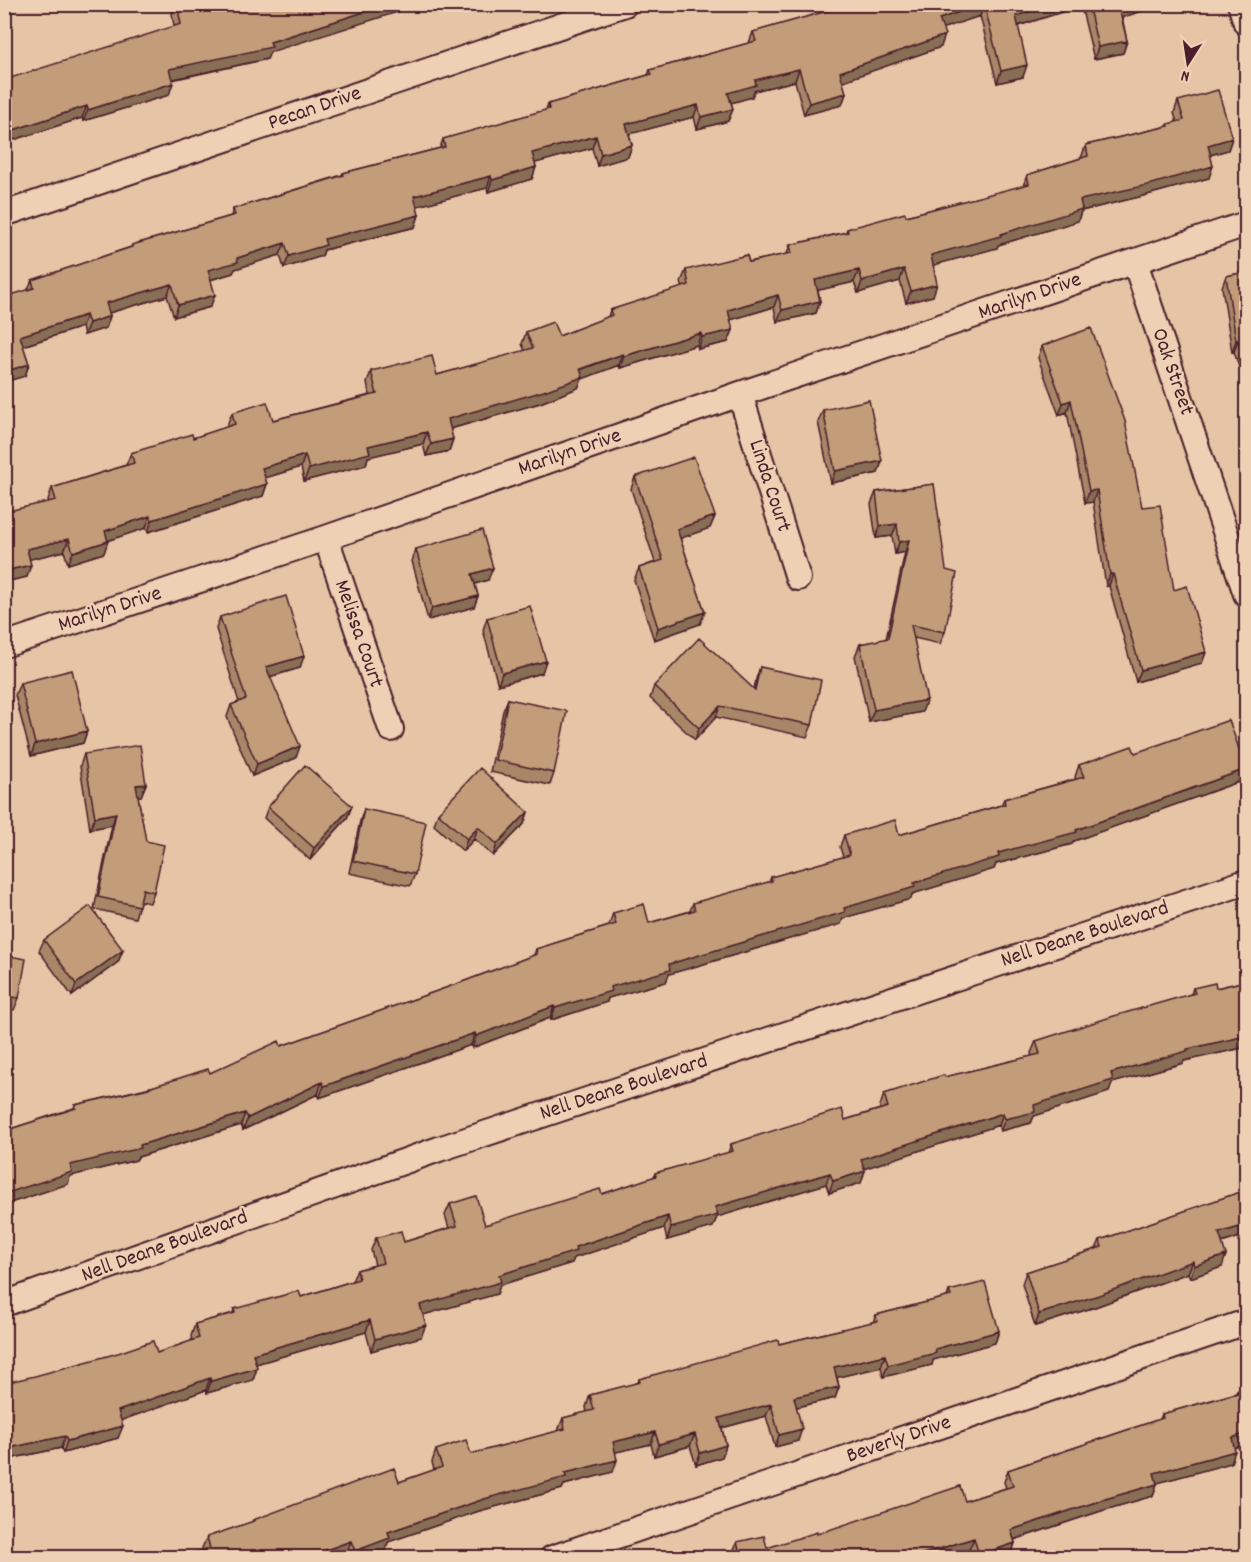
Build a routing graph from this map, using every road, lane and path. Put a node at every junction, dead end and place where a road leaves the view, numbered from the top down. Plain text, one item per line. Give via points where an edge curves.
1 (625, 4) edge
2 (1240, 4) edge
3 (1246, 23) edge
4 (4, 214) edge
5 (1246, 224) edge
6 (1135, 262) junction
7 (740, 394) junction
8 (326, 538) junction
9 (798, 578) dead end
10 (1246, 594) edge
11 (4, 645) edge
12 (391, 729) dead end
13 (1246, 882) edge
14 (4, 1304) edge
15 (1246, 1322) edge
16 (552, 1557) edge

1 - 4 street, Pecan Drive
2 - 3 street
5 - 6 street
6 - 7 street, Marilyn Drive
6 - 10 street, Oak Street
7 - 8 street, Marilyn Drive
7 - 9 street, Linda Court
8 - 11 street, Marilyn Drive
8 - 12 street, Melissa Court
13 - 14 street, Nell Deane Boulevard via 439,1149
15 - 16 street, Beverly Drive

